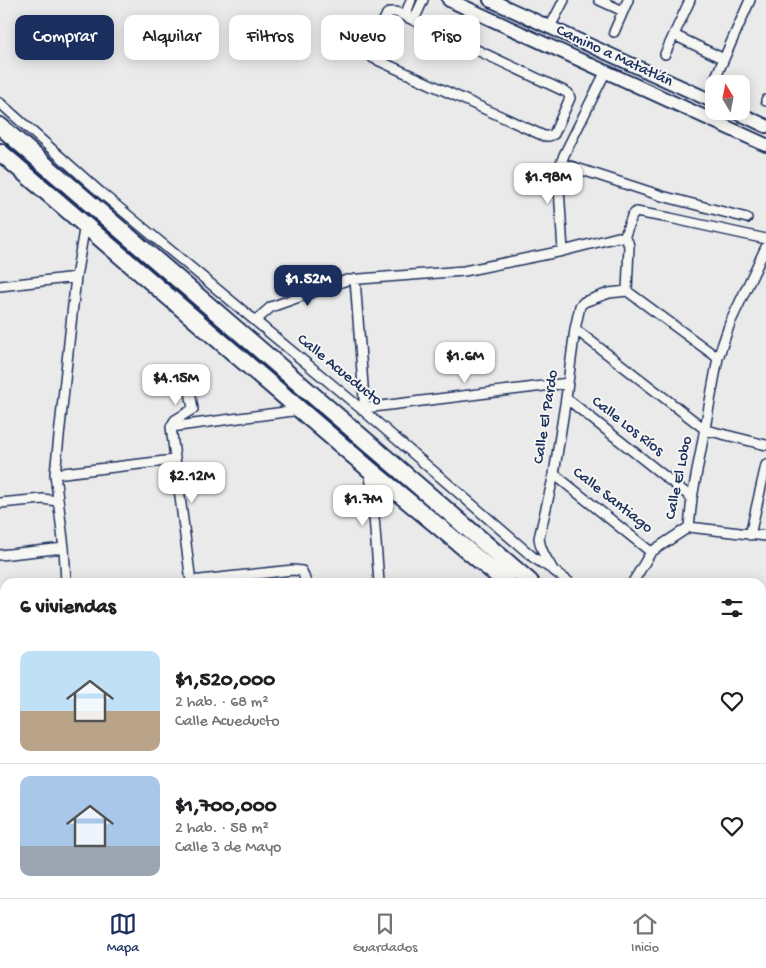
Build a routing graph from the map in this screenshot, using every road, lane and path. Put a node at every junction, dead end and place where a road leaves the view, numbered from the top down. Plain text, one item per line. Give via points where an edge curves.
1 (411, 0) edge
2 (423, 0) edge
3 (449, 0) edge
4 (564, 0) edge
5 (599, 0) edge
6 (628, 0) edge
7 (690, 0) edge
8 (750, 0) edge
9 (497, 2) edge
10 (624, 11) junction
11 (416, 15) edge
12 (405, 16) junction
13 (414, 20) edge
14 (550, 27) junction
15 (614, 32) dead end
16 (674, 35) junction
17 (533, 38) junction
18 (548, 45) junction
19 (480, 52) edge
20 (665, 54) dead end
21 (724, 59) junction
22 (606, 71) junction
23 (717, 75) edge
24 (705, 98) edge
25 (0, 103) edge
26 (750, 118) edge
27 (0, 126) edge
28 (766, 126) edge
29 (766, 145) edge
30 (0, 152) edge
31 (561, 163) junction
32 (94, 197) junction
33 (747, 218) dead end
34 (85, 224) junction
35 (624, 238) junction
36 (766, 239) edge
37 (766, 247) edge
38 (563, 251) junction
39 (76, 278) junction
40 (355, 279) junction
41 (0, 286) edge
42 (622, 291) junction
43 (255, 321) junction
44 (575, 329) junction
45 (718, 358) junction
46 (568, 383) junction
47 (190, 391) dead end
48 (566, 398) junction
49 (300, 410) junction
50 (365, 410) junction
51 (171, 427) junction
52 (706, 430) junction
53 (766, 445) edge
54 (174, 460) junction
55 (766, 465) edge
56 (369, 469) junction
57 (55, 474) junction
58 (554, 474) junction
59 (692, 498) junction
60 (57, 500) junction
61 (0, 503) edge
62 (689, 527) junction
63 (750, 535) junction
64 (766, 536) edge
65 (64, 548) junction
66 (651, 552) junction
67 (0, 555) edge
68 (553, 570) junction
69 (66, 578) edge
70 (190, 578) edge
71 (225, 578) edge
72 (305, 578) edge
73 (379, 578) edge
74 (501, 578) edge
75 (525, 578) edge
76 (564, 578) edge
77 (635, 578) edge

1 - 12 street
2 - 11 street
3 - 17 street, Camino a Matatlán
4 - 14 street
5 - 10 street
6 - 10 street
7 - 16 street
8 - 21 street
9 - 14 street, Camino a Matatlán
10 - 15 street
12 - 13 street
12 - 19 street via 396,12 387,14 370,50 373,58 544,136 554,134 570,98 568,94
14 - 17 street via 535,29
14 - 18 street via 559,35 556,43
14 - 24 street, Camino a Matatlán
16 - 20 street
16 - 21 street
17 - 18 street, Camino a Matatlán
18 - 22 street, Camino a Matatlán
21 - 23 street
22 - 29 street, Camino a Matatlán
22 - 31 street
25 - 32 street, Calle Acueducto
26 - 28 street
27 - 32 highway
30 - 34 highway
31 - 33 street via 662,196
31 - 38 street via 558,172
32 - 43 street, Calle Acueducto
32 - 75 highway
34 - 39 street
34 - 49 highway
35 - 36 street via 636,212
35 - 38 street
35 - 42 street via 629,247
37 - 45 street, Calle El Lobo via 730,323
38 - 40 street via 464,271
39 - 41 street
39 - 57 street
40 - 43 street via 272,307
40 - 50 street
42 - 44 street, Calle El Pardo via 584,302 580,306
42 - 45 street
43 - 50 street, Calle Acueducto
44 - 46 street, Calle El Pardo
44 - 52 street
45 - 52 street, Calle El Lobo
46 - 48 street, Calle El Pardo
46 - 50 street
47 - 51 street via 193,409 175,420
48 - 58 street, Calle El Pardo
48 - 59 street, Calle Los Ríos
49 - 51 street
49 - 56 highway
50 - 68 street, Calle Acueducto via 534,558
51 - 54 street
52 - 53 street
52 - 59 street, Calle El Lobo
54 - 57 street
54 - 70 street
55 - 63 street
56 - 73 street
56 - 74 highway
57 - 60 street
58 - 66 street, Calle Santiago
58 - 68 street, Calle El Pardo via 539,538
59 - 62 street, Calle El Lobo
60 - 61 street via 43,498
60 - 65 street
62 - 63 street
62 - 66 street, Calle El Lobo
63 - 64 street
65 - 67 street
65 - 69 street
66 - 77 street, Calle El Lobo
68 - 76 street, Calle Acueducto
71 - 72 street via 293,570 302,571

